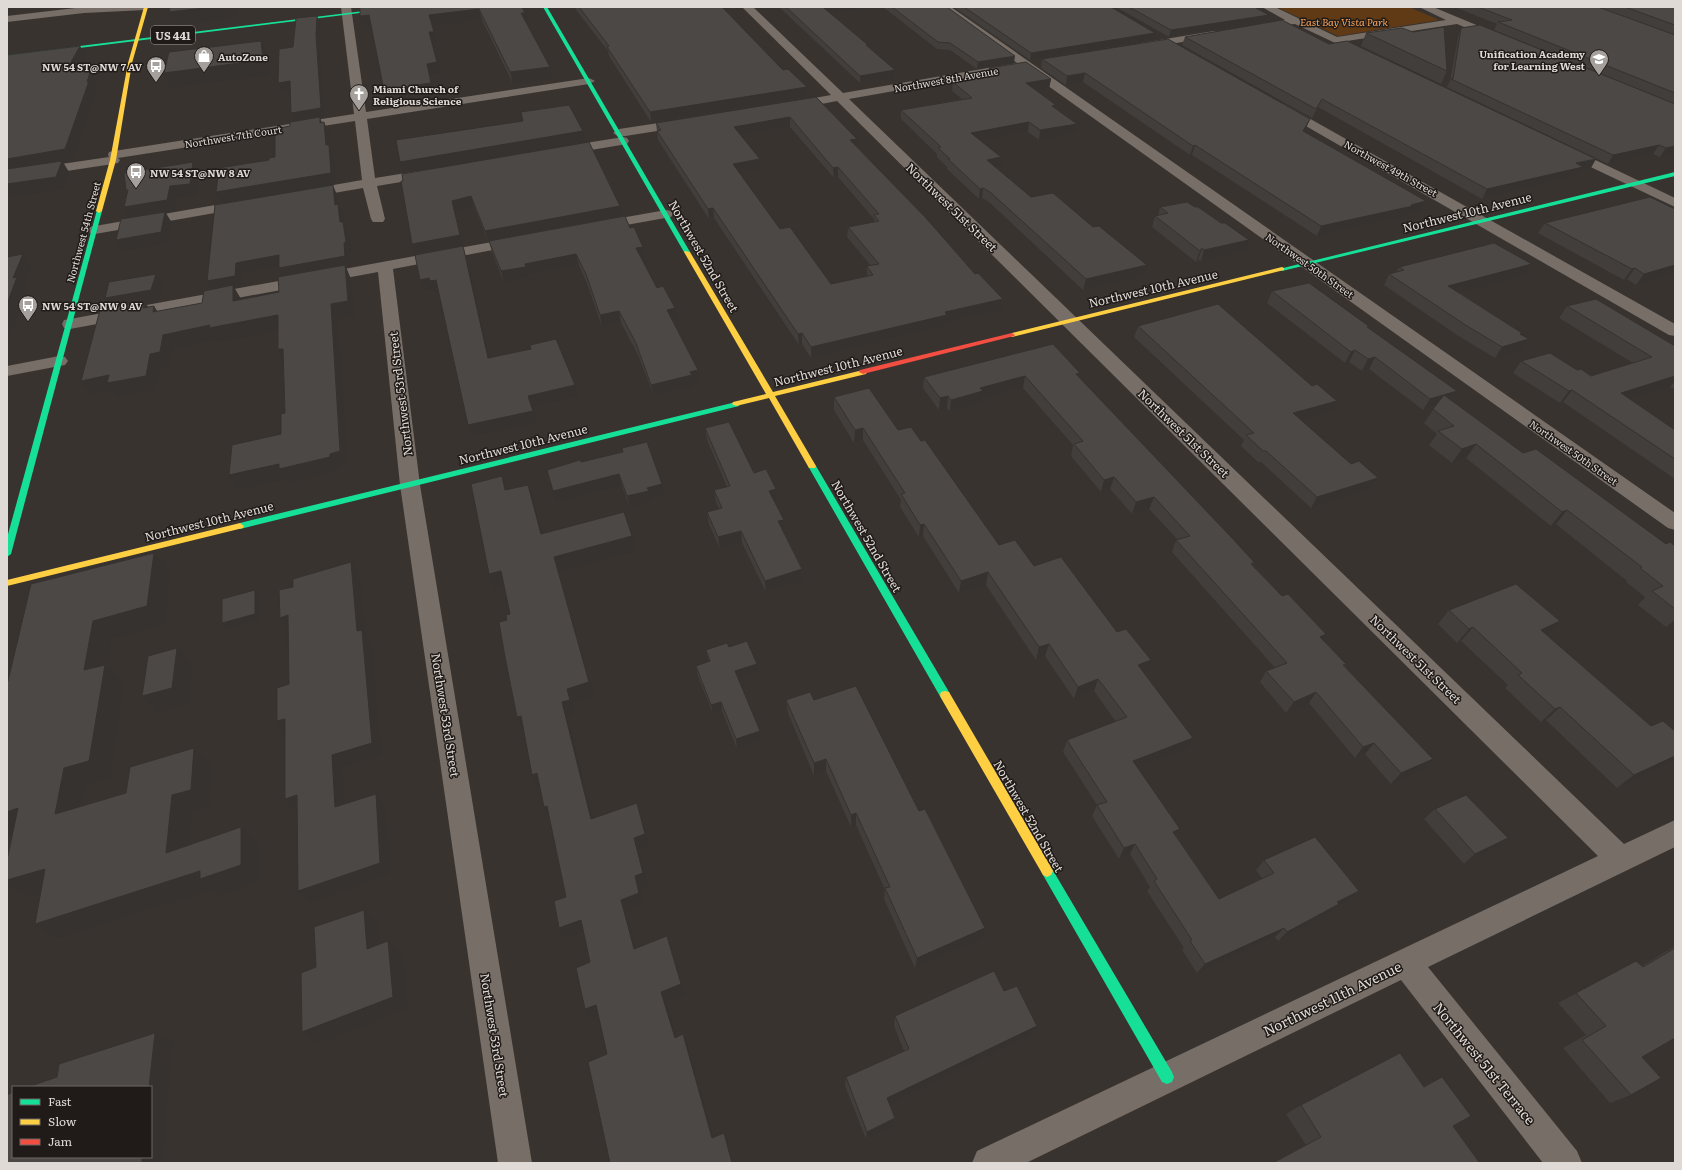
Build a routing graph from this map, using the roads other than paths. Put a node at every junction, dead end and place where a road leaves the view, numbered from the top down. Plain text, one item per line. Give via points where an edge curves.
1 (146, 7) edge
2 (406, 7) edge
3 (545, 7) edge
4 (747, 7) edge
5 (945, 7) edge
6 (1267, 7) edge
7 (1424, 7) edge
8 (346, 11) edge
9 (7, 19) edge
10 (1457, 20) junction
11 (1296, 21) junction
12 (1245, 29) edge
13 (1146, 30) edge
14 (1223, 32) edge
15 (136, 40) junction
16 (1335, 40) junction
17 (1166, 42) junction
18 (1508, 42) edge
19 (1130, 48) edge
20 (1186, 53) edge
21 (7, 56) edge
22 (1378, 60) edge
23 (1040, 62) edge
24 (1025, 65) junction
25 (588, 80) junction
26 (840, 98) junction
27 (1269, 100) edge
28 (777, 108) edge
29 (361, 115) junction
30 (698, 121) edge
31 (621, 137) junction
32 (1557, 146) edge
33 (546, 154) edge
34 (114, 157) junction
35 (446, 170) edge
36 (1675, 174) edge
37 (7, 176) edge
38 (369, 183) junction
39 (1636, 184) junction
40 (292, 196) edge
41 (254, 202) edge
42 (1675, 203) edge
43 (666, 214) junction
44 (378, 219) dead end
45 (1483, 220) junction
46 (95, 230) junction
47 (580, 230) edge
48 (533, 238) edge
49 (1307, 264) junction
50 (385, 266) junction
51 (1068, 321) junction
52 (70, 324) junction
53 (1675, 331) edge
54 (60, 360) junction
55 (7, 371) edge
56 (771, 395) junction
57 (410, 485) junction
58 (1675, 523) edge
59 (7, 554) edge
60 (7, 583) edge
61 (1675, 833) edge
62 (1620, 859) junction
63 (1405, 962) junction
64 (1167, 1077) junction
65 (515, 1163) edge
66 (988, 1163) edge
67 (1565, 1163) edge

1 - 9 street via 84,10
1 - 15 street, Northwest 54th Street
2 - 8 street, US 441
3 - 25 street, Northwest 52nd Street
4 - 26 street, Northwest 51st Street
5 - 24 street, Northwest 50th Street
6 - 11 street
7 - 10 street
8 - 15 street, US 441
8 - 29 street
10 - 16 street
10 - 18 street
11 - 12 street
11 - 16 street
13 - 17 street
14 - 17 street
15 - 21 street, US 441
15 - 34 street, Northwest 54th Street
16 - 22 street
17 - 19 street
17 - 20 street
23 - 24 street, Northwest 8th Avenue
24 - 26 street, Northwest 8th Avenue
24 - 49 street, Northwest 50th Street
25 - 29 street, Northwest 7th Court
25 - 31 street, Northwest 52nd Street
26 - 28 street, Northwest 8th Avenue
26 - 51 street, Northwest 51st Street
27 - 45 street, Northwest 49th Street
29 - 34 street, Northwest 7th Court
29 - 38 street
30 - 31 street
31 - 33 street
31 - 43 street, Northwest 52nd Street
32 - 39 street
34 - 37 street, Northwest 7th Court
34 - 46 street, Northwest 54th Street
35 - 38 street
36 - 39 street, Northwest 10th Avenue
38 - 40 street
38 - 44 street
39 - 42 street
39 - 45 street, Northwest 10th Avenue
41 - 46 street
43 - 47 street
43 - 56 street, Northwest 52nd Street
45 - 49 street, Northwest 10th Avenue
45 - 53 street, Northwest 49th Street
46 - 52 street, Northwest 54th Street
48 - 50 street
49 - 51 street, Northwest 10th Avenue
49 - 58 street, Northwest 50th Street
50 - 52 street
50 - 57 street, Northwest 53rd Street
51 - 56 street, Northwest 10th Avenue
51 - 62 street, Northwest 51st Street
52 - 54 street, Northwest 54th Street
54 - 55 street
54 - 59 street, Northwest 54th Street
56 - 57 street, Northwest 10th Avenue
56 - 64 street, Northwest 52nd Street
57 - 60 street, Northwest 10th Avenue
57 - 65 street, Northwest 53rd Street
61 - 62 street, Northwest 11th Avenue
62 - 63 street, Northwest 11th Avenue
63 - 64 street, Northwest 11th Avenue
63 - 67 street, Northwest 51st Terrace
64 - 66 street, Northwest 11th Avenue

